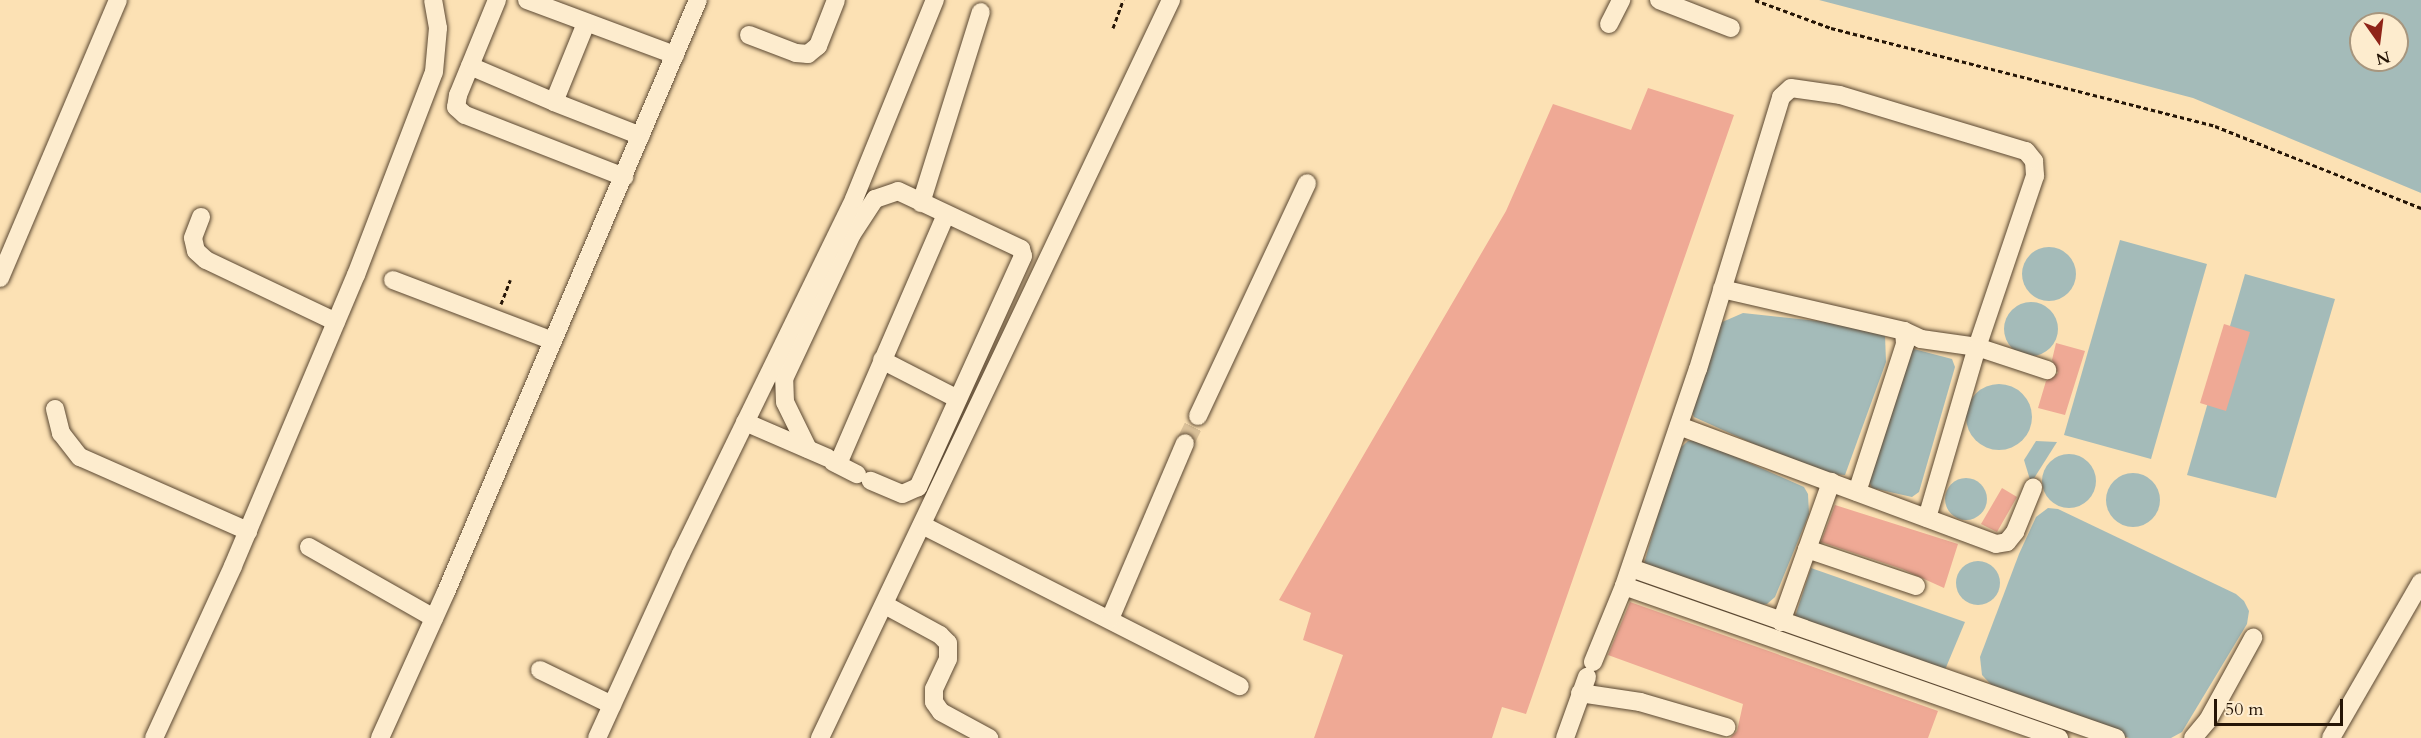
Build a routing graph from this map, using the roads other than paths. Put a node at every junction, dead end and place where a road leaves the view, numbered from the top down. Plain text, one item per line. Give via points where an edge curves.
1 (118, 0) edge
2 (433, 0) edge
3 (497, 0) edge
4 (527, 0) edge
5 (698, 0) edge
6 (836, 0) edge
7 (935, 0) edge
8 (1171, 0) edge
9 (1621, 0) edge
10 (1659, 0) edge
11 (981, 12) dead end
12 (586, 23) junction
13 (1609, 24) dead end
14 (1731, 28) dead end
15 (749, 35) dead end
16 (675, 55) junction
17 (470, 66) junction
18 (554, 102) junction
19 (641, 136) junction
20 (624, 177) junction
21 (1307, 183) dead end
22 (921, 203) junction
23 (946, 215) junction
24 (201, 217) dead end
25 (0, 278) edge
26 (393, 280) dead end
27 (1722, 289) junction
28 (336, 322) junction
29 (1904, 331) junction
30 (553, 341) junction
31 (1977, 347) junction
32 (882, 360) junction
33 (2047, 370) dead end
34 (958, 399) junction
35 (55, 409) dead end
36 (1198, 416) tunnel mouth
37 (745, 422) junction
38 (1679, 426) junction
39 (1185, 443) tunnel mouth
40 (808, 449) junction
41 (833, 461) junction
42 (1831, 482) junction
43 (2033, 488) dead end
44 (1857, 492) junction
45 (1928, 518) junction
46 (924, 526) junction
47 (248, 531) junction
48 (309, 547) dead end
49 (1807, 549) junction
50 (1631, 568) junction
51 (2421, 582) edge
52 (1624, 586) junction
53 (1916, 586) dead end
54 (885, 605) junction
55 (434, 618) junction
56 (1110, 619) junction
57 (1781, 622) junction
58 (2253, 638) dead end
59 (540, 670) dead end
60 (1587, 677) junction
61 (1240, 686) dead end
62 (612, 705) junction
63 (1726, 727) dead end
64 (154, 738) edge
65 (380, 738) edge
66 (597, 738) edge
67 (820, 738) edge
68 (989, 738) edge
69 (1565, 738) edge
70 (2059, 738) edge
71 (2116, 738) edge
72 (2193, 738) edge
73 (2331, 738) edge

1 - 25 street
2 - 28 street via 438,28 434,72
3 - 17 street
4 - 12 street
5 - 16 street
6 - 15 street via 818,46 808,54
7 - 37 street via 854,199
8 - 46 street
9 - 13 street
10 - 14 street
11 - 22 street
12 - 16 street
12 - 18 street
16 - 19 street
17 - 18 street
17 - 20 street via 456,108 465,115
18 - 19 street
19 - 20 street
20 - 30 street
21 - 36 street
22 - 23 street
22 - 40 street via 890,192 866,209 784,379 785,402
23 - 32 street
23 - 34 street via 1021,249 1023,256
24 - 28 street via 193,238 196,251 206,260
26 - 30 street
27 - 29 street
27 - 31 street via 1781,97 1791,88 1840,95 2026,151 2034,161 2035,176
27 - 38 street
28 - 47 street
29 - 31 street via 1921,339
29 - 44 street via 1905,344
30 - 55 street
31 - 33 street
31 - 45 street
32 - 34 street
32 - 41 street
34 - 41 street via 918,487 902,494
35 - 47 street via 61,433 80,457
37 - 40 street
37 - 62 street
38 - 42 street
38 - 50 street
39 - 56 street
40 - 41 street
42 - 44 street
42 - 49 street
43 - 45 street via 2007,542 1996,544
44 - 45 street
46 - 54 street
46 - 56 street
47 - 64 street
48 - 55 street
49 - 53 street
49 - 57 street
50 - 52 street
50 - 57 street
51 - 73 street
52 - 60 street
52 - 70 street
54 - 67 street
54 - 68 street via 948,643 948,659 934,689 934,702 941,712
55 - 65 street
56 - 61 street
57 - 71 street
58 - 72 street via 2208,720
59 - 62 street
60 - 63 street via 1640,702
60 - 69 street
62 - 66 street

